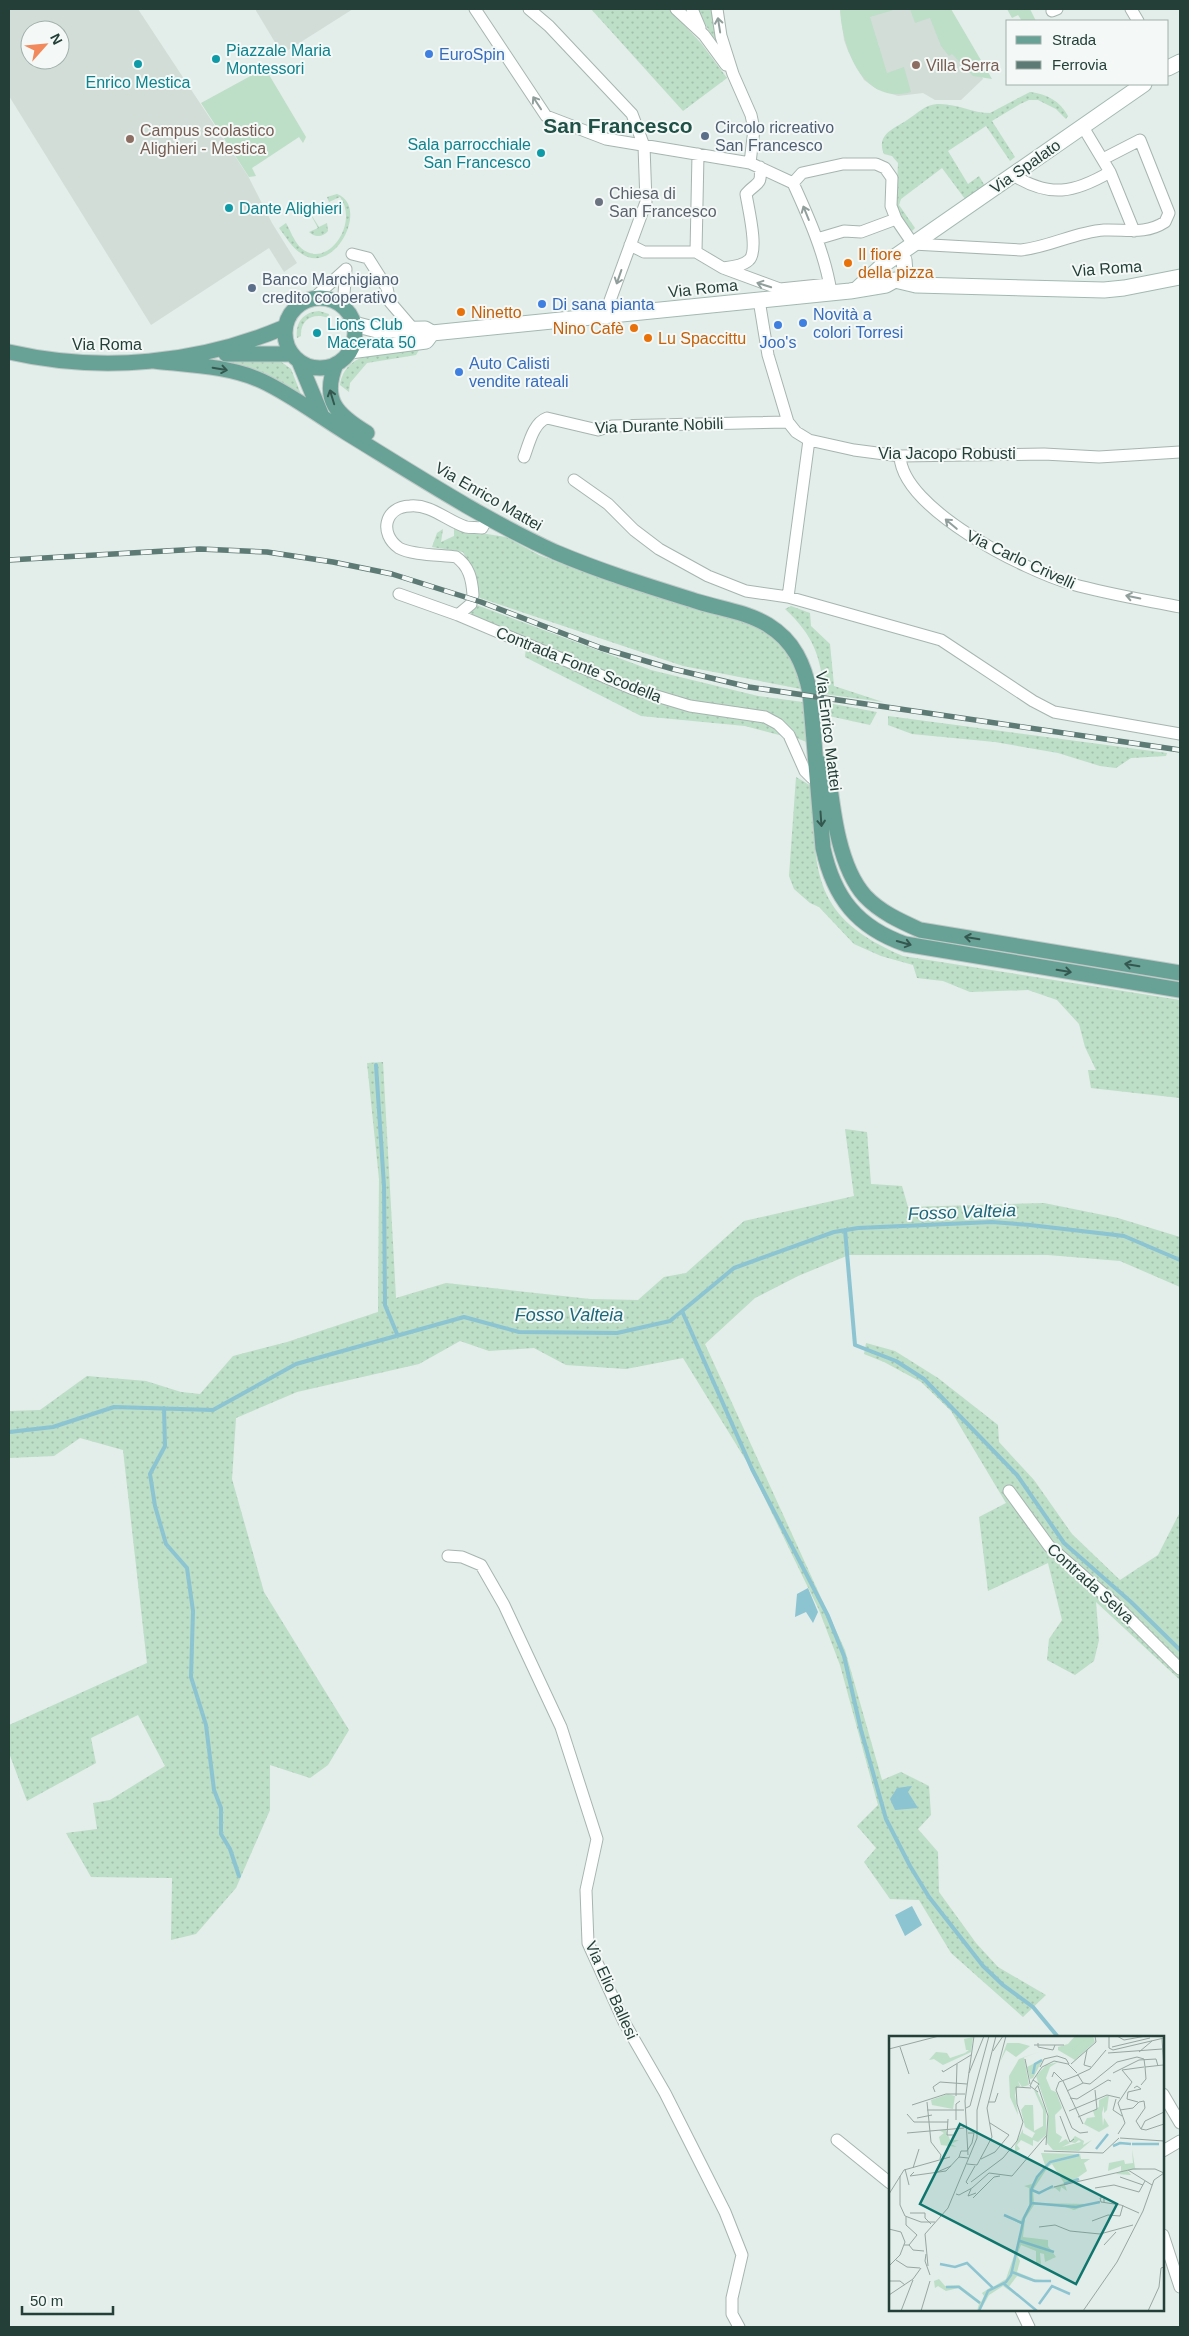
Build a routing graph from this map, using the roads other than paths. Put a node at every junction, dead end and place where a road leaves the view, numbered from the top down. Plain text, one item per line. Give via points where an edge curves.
1 (475, 9) edge
2 (529, 9) edge
3 (676, 9) edge
4 (692, 9) edge
5 (717, 9) edge
6 (1131, 9) edge
7 (1137, 20) edge
8 (704, 36) junction
9 (733, 74) junction
10 (1143, 85) edge
11 (1083, 126) junction
12 (644, 146) junction
13 (698, 154) junction
14 (1103, 159) junction
15 (755, 165) junction
16 (1110, 172) junction
17 (1013, 175) junction
18 (793, 183) junction
19 (896, 219) junction
20 (1134, 231) junction
21 (817, 239) junction
22 (630, 245) junction
23 (908, 251) junction
24 (696, 252) junction
25 (352, 254) dead end
26 (723, 268) junction
27 (1180, 277) edge
28 (889, 283) junction
29 (916, 285) junction
30 (830, 288) junction
31 (856, 290) junction
32 (314, 298) junction
33 (758, 300) junction
34 (343, 306) junction
35 (609, 315) junction
36 (354, 324) junction
37 (285, 327) junction
38 (414, 330) junction
39 (432, 333) junction
40 (9, 352) edge
41 (350, 352) junction
42 (204, 354) junction
43 (295, 358) junction
44 (154, 361) junction
45 (336, 364) junction
46 (321, 414) junction
47 (788, 422) junction
48 (809, 440) junction
49 (1180, 452) edge
50 (900, 456) junction
51 (524, 457) dead end
52 (574, 480) dead end
53 (488, 517) junction
54 (399, 594) dead end
55 (788, 597) junction
56 (1180, 607) edge
57 (458, 615) junction
58 (1180, 734) edge
59 (819, 779) junction
60 (1180, 973) edge
61 (1180, 990) edge
62 (1009, 1491) dead end
63 (448, 1556) dead end
64 (1180, 1668) edge
65 (1164, 2096) edge
66 (1180, 2123) edge
67 (837, 2140) dead end
68 (1180, 2141) edge
69 (1164, 2150) edge
70 (889, 2183) edge
71 (1164, 2238) edge
72 (1180, 2287) edge
73 (1021, 2311) edge
74 (739, 2327) edge
75 (1029, 2327) edge

12 -> 1 street via 606,140 546,116
2 - 12 street via 632,114
3 - 8 street
4 - 8 street
9 -> 5 street via 721,36
6 - 7 street
8 - 9 street
9 - 15 street via 754,129
10 - 11 main road, Via Spalato
11 - 14 street
11 - 17 main road, Via Spalato
12 - 13 street
12 - 22 street via 646,202
13 - 15 street
13 - 24 street
14 - 16 street
14 - 20 street via 1140,140 1169,213 1165,222 1158,226
15 - 18 street
15 - 26 street via 761,180 746,194 754,251 749,260
16 - 17 street via 1093,182 1056,192 1039,188
16 - 20 street
17 - 23 main road, Via Spalato
18 - 19 street via 802,173 843,164 876,164 885,168 892,178 891,206
21 -> 18 street
19 - 21 street via 861,232 844,231
19 - 23 street
20 - 23 street via 1103,230 1021,250
21 - 30 street
22 - 24 street via 644,252
22 -> 35 street via 608,306
23 - 28 main road, Via Spalato
23 - 29 main road via 905,272
23 - 31 main road, Via Spalato via 883,265
24 - 26 street
25 - 38 street via 368,258 387,288 390,302
30 -> 26 street via 780,289
27 - 29 main road, Via Roma via 1104,290
28 - 29 main road, Via Roma
28 - 31 main road, Via Roma
30 - 31 main road, Via Roma
30 - 33 main road, Via Roma
32 - 34 main road via 330,299
32 - 34 street via 346,269
32 - 37 main road via 295,307
33 - 35 main road, Via Roma
33 - 47 street via 768,355
34 - 36 main road
35 - 39 main road, Via Roma
36 - 38 main road, Via Roma via 377,330
36 - 41 main road via 355,338
37 - 42 main road, Via Roma via 249,342
37 - 43 main road via 285,341
38 - 39 main road, Via Roma via 425,329
39 - 41 main road, Via Roma via 426,341
40 - 44 main road, Via Roma via 72,362
41 - 45 main road
42 - 43 main road, Via Roma
42 - 44 main road, Via Roma
43 - 45 main road, Via Roma via 315,368
43 - 46 main road, Via Enrico Mattei
44 -> 46 main road via 238,373 262,381
60 -> 45 main road, Via Enrico Mattei via 920,930 878,907 859,889 845,860 808,656 790,629 768,615 587,558 509,520 341,415 334,405 329,386
46 - 53 main road, Via Enrico Mattei via 344,432
47 - 48 street, Via Jacopo Robusti
47 - 51 street, Via Durante Nobili via 612,426 598,430 547,418 540,421
48 - 50 street, Via Jacopo Robusti
48 - 55 street
49 - 50 street, Via Jacopo Robusti via 1099,456
56 -> 50 street, Via Carlo Crivelli via 1071,584 958,530 910,486 900,466
52 - 55 street via 608,504 646,540 700,572 746,590
53 - 57 street via 482,528 467,527 428,508 398,508 388,516 388,536 400,548 456,557 462,561 470,575 472,599
53 - 59 main road, Via Enrico Mattei via 588,566 754,618 784,635 806,670
54 - 57 street, Contrada Fonte Scodella
55 - 58 street via 941,640 1054,712
57 - 59 street, Contrada Fonte Scodella via 633,689 690,706 765,717 789,735 805,772
59 -> 61 main road, Via Enrico Mattei via 823,848 828,871 846,905 876,932 905,944
62 - 64 street, Contrada Selva via 1049,1546 1115,1604
63 - 74 street, Via Elio Ballesi via 462,1557 482,1565 561,1727 597,1839 586,1890 588,1943 624,2022 665,2093 732,2229 742,2255 732,2298 732,2314
65 - 66 street
67 - 70 street
68 - 69 street
71 - 72 street
73 - 75 street

